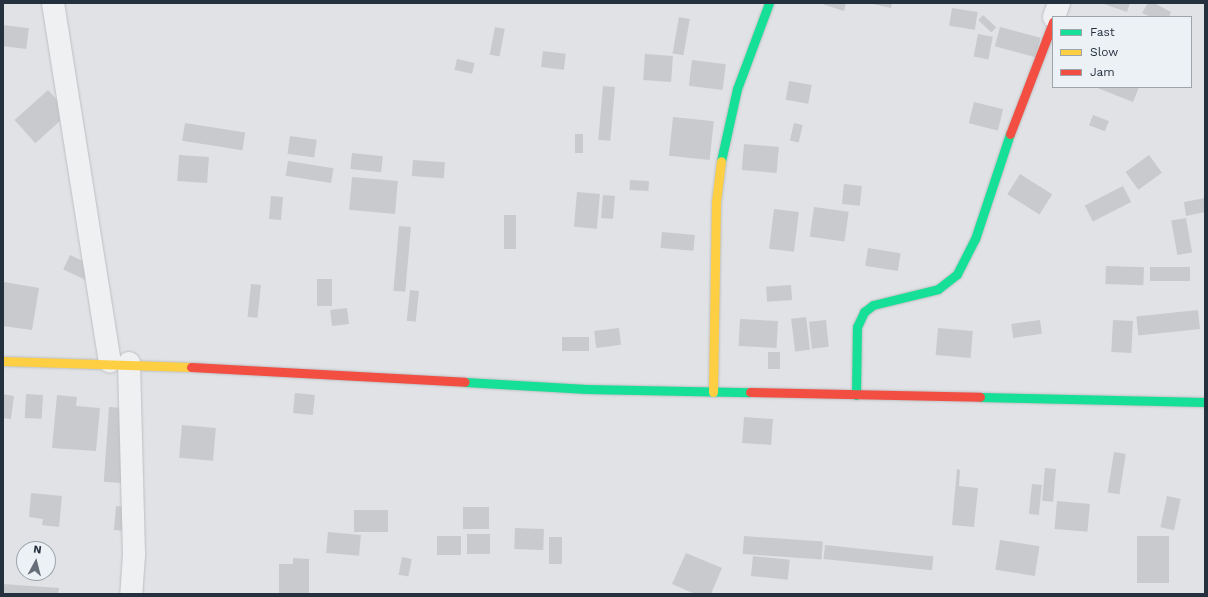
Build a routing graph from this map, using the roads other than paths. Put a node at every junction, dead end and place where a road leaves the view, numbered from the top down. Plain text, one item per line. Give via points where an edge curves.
1 (54, 3) edge
2 (769, 3) edge
3 (1058, 3) edge
4 (1054, 16) edge
5 (1052, 25) edge
6 (3, 361) edge
7 (120, 363) junction
8 (713, 392) junction
9 (856, 395) junction
10 (1205, 402) edge
11 (131, 594) edge

1 - 7 street
2 - 8 street via 737,89 723,144 716,202
3 - 4 street
5 - 9 street via 1014,123 975,238 957,274 938,289 873,305 864,312 857,327
6 - 7 street
7 - 8 street via 586,389
7 - 11 street via 134,555
8 - 9 street
9 - 10 street

